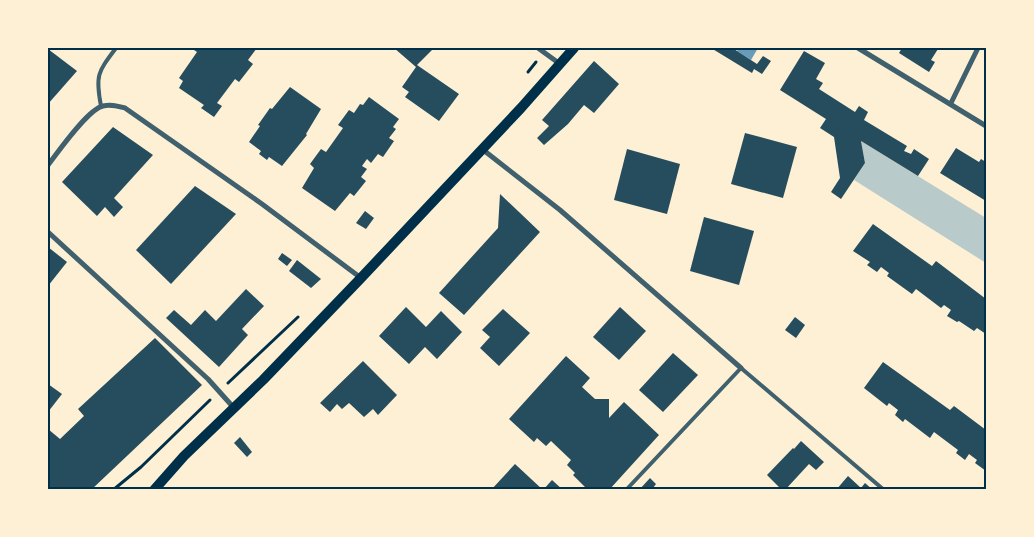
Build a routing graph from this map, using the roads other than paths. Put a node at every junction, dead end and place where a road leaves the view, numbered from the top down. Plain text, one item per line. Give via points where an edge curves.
1 (116, 48) edge
2 (538, 48) edge
3 (574, 48) edge
4 (858, 48) edge
5 (978, 48) edge
6 (560, 64) junction
7 (951, 103) junction
8 (101, 106) junction
9 (986, 126) edge
10 (482, 149) junction
11 (48, 165) edge
12 (48, 232) edge
13 (361, 278) junction
14 (741, 368) junction
15 (234, 408) junction
16 (166, 476) junction
17 (146, 490) edge
18 (154, 490) edge
19 (626, 490) edge
20 (884, 490) edge

1 - 8 lane via 98,74
2 - 6 street
3 - 6 main road
4 - 7 street
5 - 7 street
6 - 10 main road
7 - 9 street
8 - 11 street via 87,116
8 - 13 street via 114,104 125,108
10 - 13 main road
10 - 14 street via 553,203
12 - 15 street via 208,379
13 - 15 main road
14 - 19 lane
14 - 20 lane
15 - 16 main road
16 - 17 main road
16 - 18 main road

